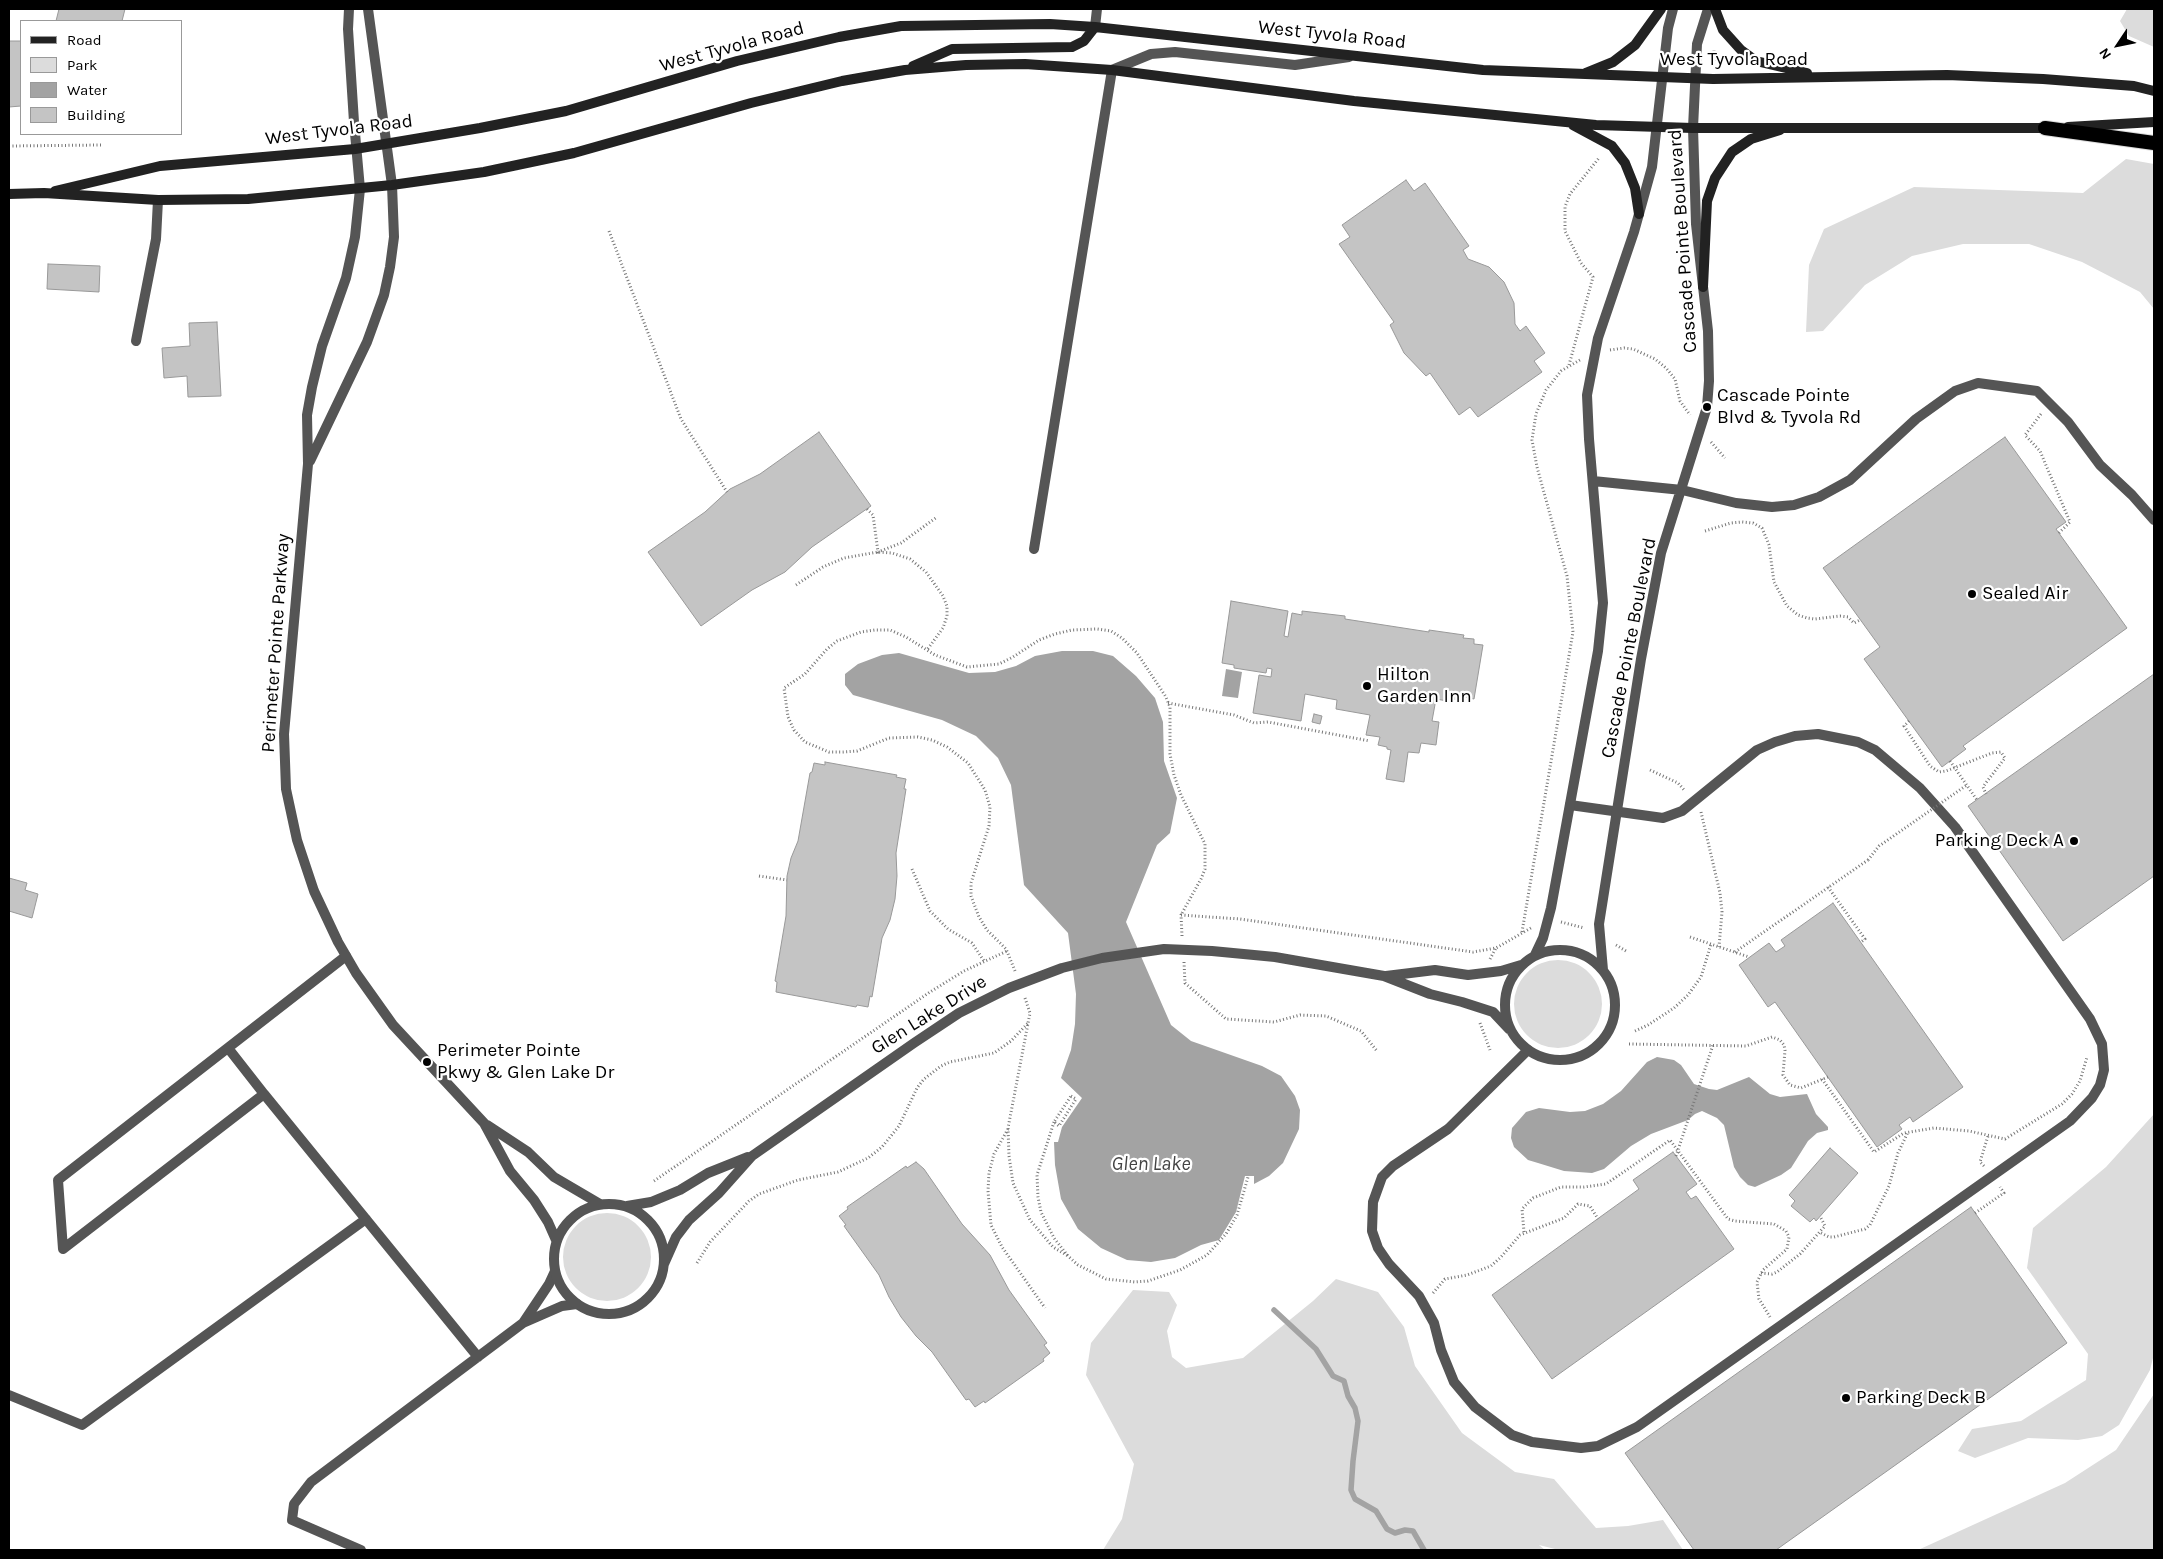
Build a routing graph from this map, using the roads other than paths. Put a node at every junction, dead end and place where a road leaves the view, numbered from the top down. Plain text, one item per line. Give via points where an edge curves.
1 (349, 9) edge
2 (368, 9) edge
3 (1097, 9) edge
4 (1661, 9) edge
5 (1673, 9) edge
6 (1708, 9) edge
7 (1715, 9) edge
8 (1095, 27) junction
9 (1360, 56) junction
10 (905, 70) junction
11 (1112, 70) junction
12 (1583, 74) junction
13 (1663, 77) junction
14 (1822, 77) junction
15 (1694, 79) junction
16 (2154, 91) edge
17 (1568, 122) junction
18 (2154, 122) edge
19 (1656, 127) junction
20 (1787, 127) junction
21 (1693, 128) junction
22 (2045, 128) junction
23 (2154, 143) edge
24 (387, 145) junction
25 (355, 149) junction
26 (392, 185) junction
27 (360, 189) junction
28 (44, 193) junction
29 (9, 194) edge
30 (158, 200) junction
31 (1639, 214) junction
32 (1703, 287) junction
33 (136, 341) dead end
34 (308, 464) junction
35 (1593, 481) junction
36 (1682, 490) junction
37 (2154, 520) edge
38 (1034, 549) dead end
39 (1570, 805) junction
40 (1617, 813) junction
41 (1535, 955) junction
42 (346, 956) junction
43 (1521, 965) junction
44 (1602, 970) junction
45 (1384, 976) junction
46 (1509, 1030) junction
47 (228, 1048) junction
48 (1528, 1050) junction
49 (264, 1094) junction
50 (484, 1123) junction
51 (752, 1156) junction
52 (600, 1204) junction
53 (627, 1206) junction
54 (366, 1219) junction
55 (556, 1240) junction
56 (664, 1264) junction
57 (555, 1271) junction
58 (577, 1304) junction
59 (523, 1323) junction
60 (478, 1357) junction
61 (9, 1396) edge
62 (361, 1550) edge

1 - 25 street, Perimeter Pointe Parkway
2 - 24 street, Perimeter Pointe Parkway
3 - 8 street
4 - 12 main road via 1635,45 1613,62
5 - 13 street, Cascade Pointe Boulevard
6 - 15 street, Cascade Pointe Boulevard via 1697,44
7 - 14 main road via 1723,30 1756,61
8 - 9 main road, West Tyvola Road
8 - 10 main road via 1084,41 1072,47 952,49
8 - 24 main road, West Tyvola Road via 1050,24 892,28 736,61 566,111
9 - 11 street via 1295,65 1175,52 1151,54
9 - 12 main road, West Tyvola Road via 1482,70
10 - 11 main road, West Tyvola Road via 1025,64
10 - 26 main road, West Tyvola Road via 751,103 574,153 484,172
11 - 17 main road, West Tyvola Road via 1354,101
11 - 38 street
12 - 13 main road, West Tyvola Road
13 - 15 main road, West Tyvola Road
13 - 19 street, Cascade Pointe Boulevard
14 - 15 main road, West Tyvola Road
14 - 16 main road, West Tyvola Road via 1995,77 2134,86
15 - 21 street, Cascade Pointe Boulevard
17 - 19 main road, West Tyvola Road
17 - 31 main road via 1612,146 1625,163 1635,188
18 - 22 main road, West Tyvola Road
19 - 21 main road, West Tyvola Road
19 - 31 street, Cascade Pointe Boulevard via 1652,167
20 - 21 main road, West Tyvola Road
20 - 22 main road, West Tyvola Road
20 - 32 main road via 1751,139 1732,152 1716,178 1708,202
21 - 32 street, Cascade Pointe Boulevard via 1696,224
22 - 23 highway
24 - 25 main road, West Tyvola Road
24 - 26 street, Perimeter Pointe Parkway
25 - 27 street, Perimeter Pointe Parkway
25 - 28 main road, West Tyvola Road via 160,166
26 - 27 main road, West Tyvola Road
26 - 34 street, Perimeter Pointe Parkway via 394,237 384,295 367,342
27 - 30 main road, West Tyvola Road via 248,199
27 - 34 street, Perimeter Pointe Parkway via 355,237 346,278 322,346 312,388 307,415
28 - 29 main road, West Tyvola Road
28 - 30 main road, West Tyvola Road
30 - 33 street via 156,239
31 - 35 street, Cascade Pointe Boulevard via 1610,301 1587,396
32 - 36 street, Cascade Pointe Boulevard via 1708,331 1707,407
34 - 42 street, Perimeter Pointe Parkway via 284,734 286,789 297,840 314,891
35 - 36 street
35 - 39 street, Cascade Pointe Boulevard via 1603,603 1598,651
36 - 37 street via 1736,503 1772,507 1794,505 1834,490 1850,480 1916,419 1955,391 1978,383 2037,391 2068,422 2100,465
36 - 40 street, Cascade Pointe Boulevard via 1661,553
39 - 40 street
39 - 41 street, Cascade Pointe Boulevard via 1551,908 1544,938
40 - 44 street, Cascade Pointe Boulevard via 1599,924
40 - 48 street via 1663,818 1678,813 1757,750 1795,736 1837,736 1875,750 1920,788 1955,827 2090,1019 2099,1037 2104,1061 2100,1085 2081,1112 1637,1427 1598,1446 1581,1448 1532,1442 1512,1435 1475,1407 1454,1382 1434,1323 1419,1296 1378,1248 1372,1231 1373,1202 1382,1177 1448,1128
41 - 43 street
41 - 44 street via 1569,950 1588,957
42 - 47 street
42 - 50 street, Perimeter Pointe Parkway via 393,1025
43 - 45 street, Glen Lake Drive via 1468,975 1435,970
43 - 46 street via 1505,995 1504,1013
44 - 48 street via 1612,986 1615,1006 1612,1025 1602,1042 1587,1054 1569,1060 1550,1060
45 - 46 street, Glen Lake Drive via 1430,994 1493,1012
45 - 51 street, Glen Lake Drive via 1275,957 1164,949 1102,958 1062,968 1022,982 952,1018
46 - 48 street
47 - 49 street
47 - 49 street via 58,1180 63,1248
49 - 54 street
50 - 52 street, Perimeter Pointe Parkway via 528,1152 554,1176
50 - 55 street, Perimeter Pointe Parkway via 510,1171 534,1200
51 - 53 street, Glen Lake Drive via 708,1173 651,1202
51 - 56 street, Glen Lake Drive via 719,1193 694,1214 676,1237
52 - 53 street
52 - 55 street via 577,1213 564,1225
53 - 56 street via 642,1214 654,1227 663,1244
54 - 60 street
54 - 61 street via 82,1425
55 - 57 street
56 - 58 street via 659,1282 649,1298 632,1310 604,1314
57 - 58 street via 563,1291
57 - 59 street
58 - 59 street via 562,1306
59 - 60 street
60 - 62 street via 311,1482 294,1504 292,1520

